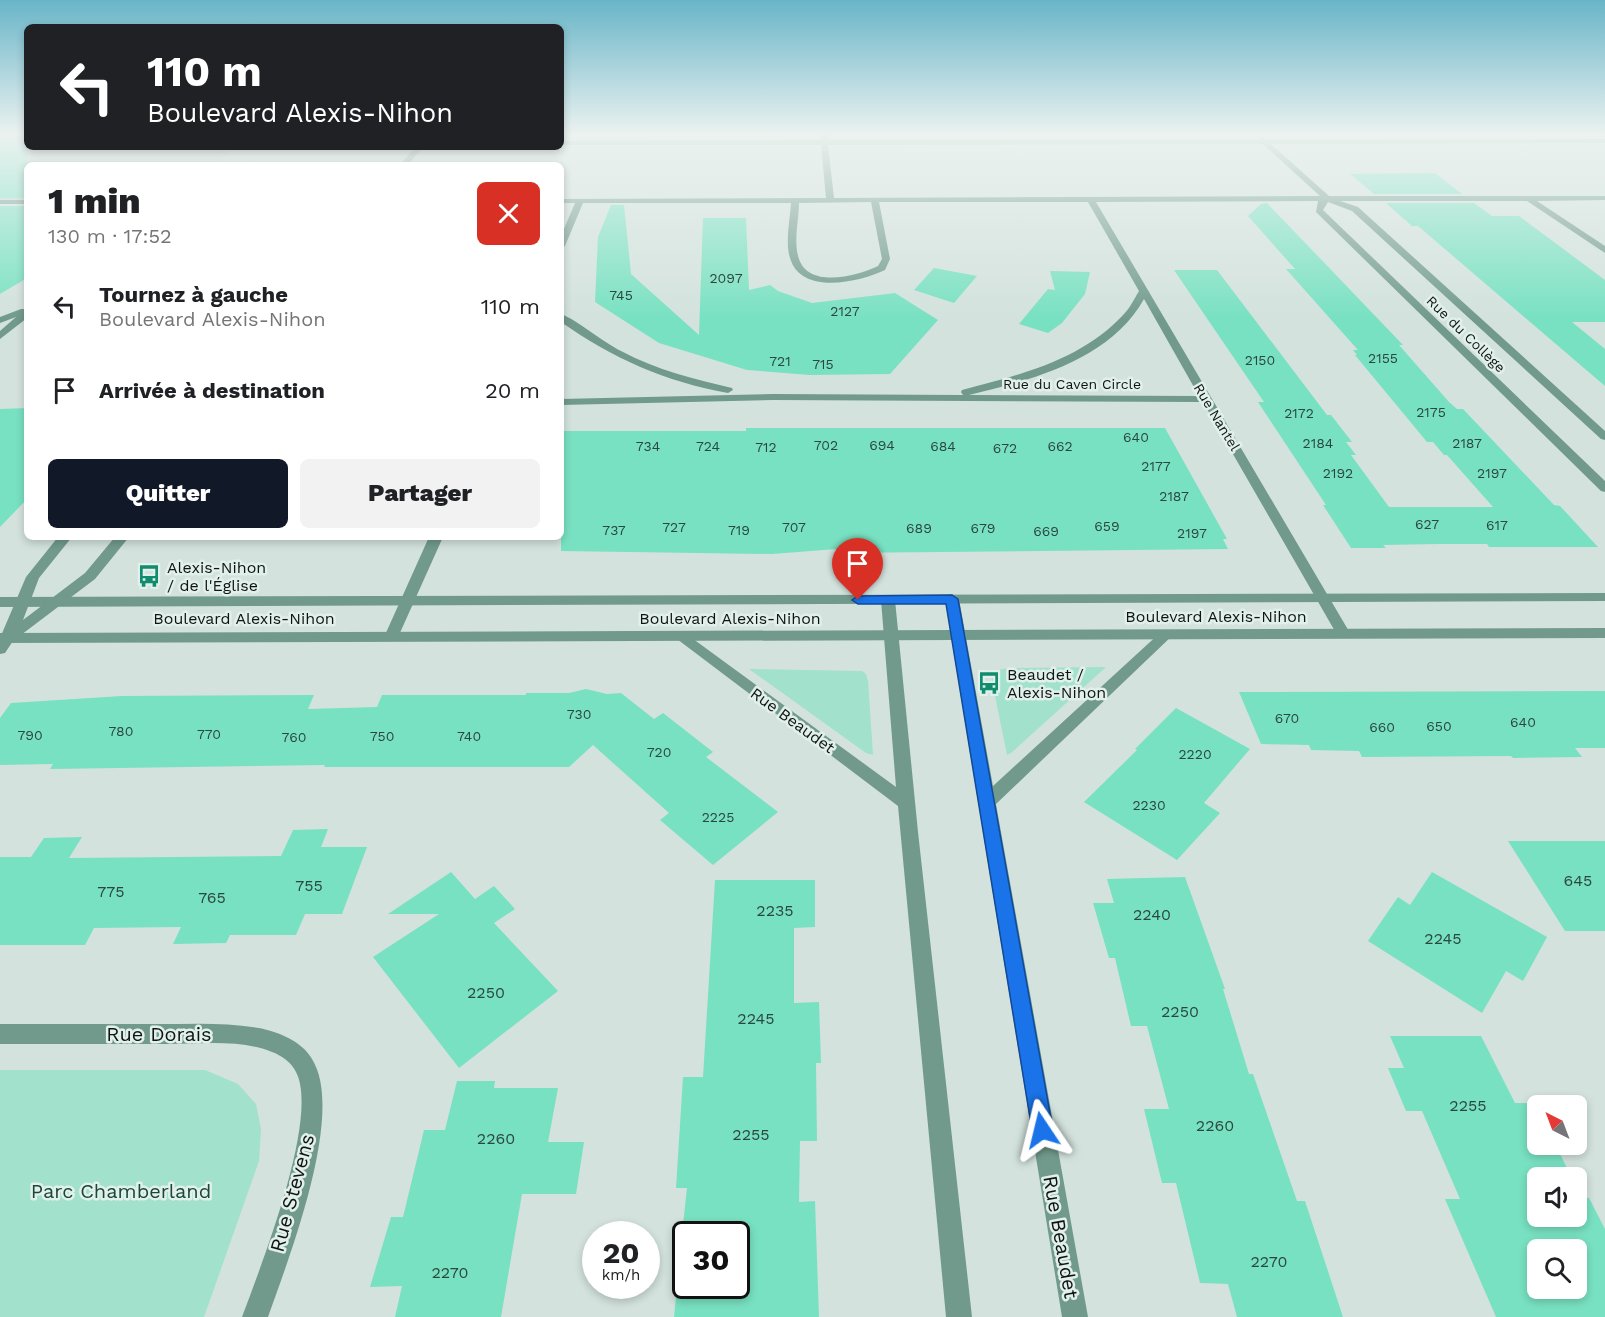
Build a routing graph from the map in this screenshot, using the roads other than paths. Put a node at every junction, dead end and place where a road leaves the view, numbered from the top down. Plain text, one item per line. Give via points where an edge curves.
1 (830, 195) edge
2 (1322, 195) edge
3 (1528, 198) junction
4 (1605, 198) edge
5 (1091, 200) junction
6 (1327, 200) junction
7 (564, 201) edge
8 (580, 201) junction
9 (830, 201) junction
10 (0, 202) edge
11 (24, 202) edge
12 (795, 202) junction
13 (875, 202) junction
14 (564, 239) edge
15 (1605, 250) edge
16 (1143, 292) junction
17 (24, 313) edge
18 (24, 315) edge
19 (564, 319) edge
20 (0, 320) edge
21 (0, 336) edge
22 (772, 397) junction
23 (937, 398) junction
24 (1206, 399) junction
25 (564, 402) edge
26 (1605, 437) edge
27 (1605, 488) edge
28 (62, 540) edge
29 (120, 540) edge
30 (435, 540) edge
31 (1605, 597) edge
32 (1324, 598) junction
33 (952, 599) junction
34 (888, 600) junction
35 (0, 602) edge
36 (22, 602) junction
37 (407, 602) junction
38 (53, 603) junction
39 (1344, 633) junction
40 (1605, 633) edge
41 (1167, 634) junction
42 (392, 635) junction
43 (890, 635) junction
44 (957, 635) junction
45 (680, 636) junction
46 (3, 642) edge
47 (906, 803) junction
48 (986, 803) junction
49 (0, 1034) edge
50 (306, 1067) joint
51 (255, 1317) edge
52 (959, 1317) edge
53 (1075, 1317) edge

1 - 9 street
2 - 6 street, Rue du Collège
3 - 4 street
3 - 6 street
3 - 15 street
5 - 6 street
5 - 13 street
5 - 16 street, Rue Nantel
6 - 26 street, Rue du Collège via 1355,209
6 - 27 street, Rue du Collège via 1319,210
7 - 8 street
8 - 12 street
8 - 14 street
9 - 12 street
9 - 13 street
10 - 11 street
12 - 13 street via 794,259 800,269 829,279 850,279 882,268 886,259
16 - 23 street, Rue du Caven Circle via 1128,315 1077,355 991,387
16 - 24 street, Rue Nantel
17 - 20 street
18 - 21 street
19 - 22 street, Rue du Caven Circle via 609,349 665,375 704,387
22 - 23 street, Rue du Caven Circle
22 - 25 street, Rue du Caven Circle
23 - 24 street, Rue du Caven Circle
24 - 32 street, Rue Nantel
28 - 36 street via 37,569
29 - 38 street via 90,576
30 - 37 street
31 - 32 street, Boulevard Alexis-Nihon
32 - 33 street, Boulevard Alexis-Nihon
32 - 39 street, Rue Nantel
33 - 34 street, Boulevard Alexis-Nihon
33 - 44 street, Rue Beaudet
34 - 37 street, Boulevard Alexis-Nihon
34 - 43 street
35 - 36 street, Boulevard Alexis-Nihon
36 - 38 street, Boulevard Alexis-Nihon
36 - 46 street
37 - 38 street, Boulevard Alexis-Nihon
37 - 42 street
38 - 46 street
39 - 40 street, Boulevard Alexis-Nihon
39 - 41 street, Boulevard Alexis-Nihon
41 - 44 street, Boulevard Alexis-Nihon
41 - 48 street
42 - 45 street, Boulevard Alexis-Nihon
42 - 46 street, Boulevard Alexis-Nihon
43 - 44 street, Boulevard Alexis-Nihon
43 - 45 street, Boulevard Alexis-Nihon
43 - 47 street
44 - 48 street, Rue Beaudet
45 - 47 street, Rue Beaudet
47 - 52 street
48 - 53 street, Rue Beaudet
49 - 50 street, Rue Dorais via 228,1034 265,1038 291,1050
50 - 51 street, Rue Stevens via 314,1104 307,1145 291,1212

